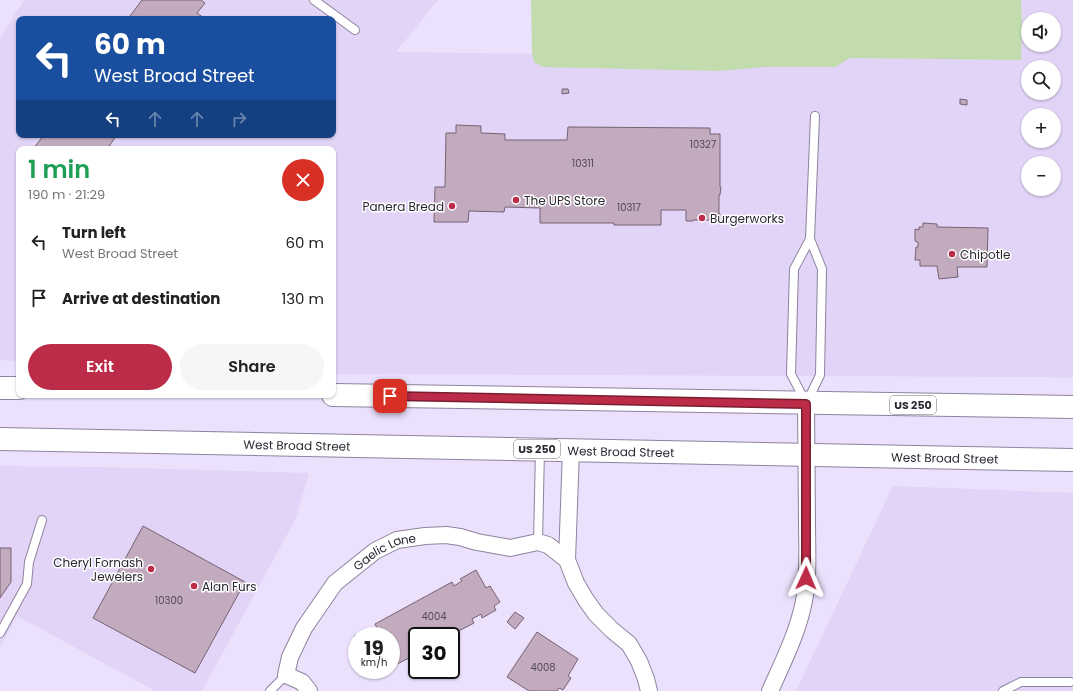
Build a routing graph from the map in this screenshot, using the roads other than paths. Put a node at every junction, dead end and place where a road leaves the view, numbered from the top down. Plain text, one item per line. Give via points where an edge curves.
1 (314, 0) edge
2 (336, 16) edge
3 (336, 16) edge
4 (355, 30) dead end
5 (815, 116) dead end
6 (810, 239) junction
7 (0, 388) edge
8 (16, 388) edge
9 (336, 395) edge
10 (806, 404) junction
11 (1073, 407) edge
12 (0, 439) edge
13 (540, 449) junction
14 (571, 450) junction
15 (806, 454) junction
16 (1073, 460) edge
17 (42, 520) dead end
18 (538, 542) junction
19 (567, 560) junction
20 (0, 633) edge
21 (286, 675) junction
22 (1070, 682) dead end
23 (270, 691) edge
24 (309, 691) edge
25 (649, 691) edge
26 (770, 691) edge
27 (1003, 691) edge

1 - 3 lane
2 - 4 lane
5 - 6 lane
6 - 10 lane via 822,268 820,375
6 - 10 lane via 794,269 791,374
7 - 8 main road
9 - 10 main road, US 250
10 - 11 main road, US 250
10 - 15 street
12 - 13 main road, West Broad Street / US 250
13 - 14 main road, West Broad Street / US 250
13 - 18 lane
14 - 15 main road, West Broad Street / US 250
14 - 19 street
15 - 16 main road, West Broad Street / US 250
15 - 26 street via 807,562 804,599 788,651
17 - 20 lane via 29,562 27,584
18 - 19 street via 548,544
18 - 21 street, Gaelic Lane via 510,548 453,536 425,536 397,540 375,551 335,583 304,628 290,657
19 - 25 street via 586,600 612,630 629,644 639,661
21 - 23 lane
21 - 24 street via 302,682
22 - 27 lane via 1022,682

